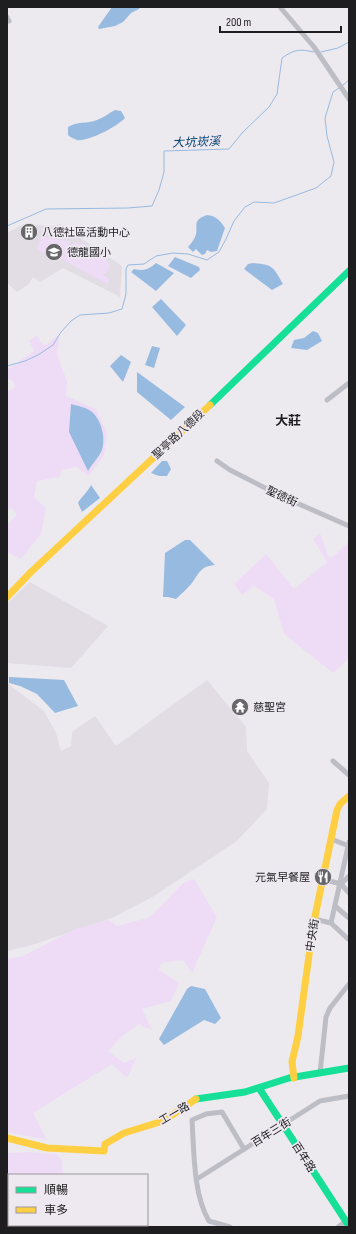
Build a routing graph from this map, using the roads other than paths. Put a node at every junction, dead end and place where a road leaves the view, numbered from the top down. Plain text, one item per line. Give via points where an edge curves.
1 (280, 7) edge
2 (349, 99) edge
3 (349, 271) edge
4 (349, 383) edge
5 (327, 400) dead end
6 (217, 461) dead end
7 (349, 526) edge
8 (7, 597) edge
9 (332, 761) dead end
10 (349, 775) edge
11 (349, 796) edge
12 (331, 839) junction
13 (349, 845) edge
14 (349, 876) edge
15 (322, 879) junction
16 (340, 884) junction
17 (349, 894) edge
18 (335, 906) junction
19 (348, 916) edge
20 (314, 919) junction
21 (331, 923) junction
22 (348, 939) edge
23 (349, 984) edge
24 (349, 1068) edge
25 (320, 1073) junction
26 (294, 1078) junction
27 (259, 1088) junction
28 (349, 1096) edge
29 (283, 1125) junction
30 (7, 1138) edge
31 (244, 1149) junction
32 (197, 1179) junction
33 (348, 1222) edge
34 (230, 1227) edge
35 (338, 1227) edge

1 - 2 street via 314,47
3 - 8 street, 聖亭路八德段
4 - 5 street
6 - 7 street, 聖德街 via 283,497
9 - 10 street
11 - 12 street, 中央街 via 337,810
12 - 13 street
12 - 15 street, 中央街
13 - 16 street
14 - 16 street
15 - 16 street
15 - 20 street, 中央街
16 - 17 street
16 - 18 street
18 - 19 street
18 - 21 street
20 - 21 street
20 - 26 street, 中央街 via 292,1062
21 - 22 street
23 - 25 street via 326,1017
24 - 25 street, 工一路
25 - 26 street, 工一路
26 - 27 street, 工一路
27 - 29 street, 百年路
27 - 30 street, 工一路 via 198,1098 163,1121 124,1133 105,1144 104,1152 47,1148
28 - 29 street, 百年三街 via 320,1101
29 - 31 street, 百年三街
29 - 33 street, 百年路
31 - 32 street, 百年三街
31 - 32 street via 222,1112 206,1114 192,1120
32 - 34 street via 203,1211 209,1220
33 - 35 street

